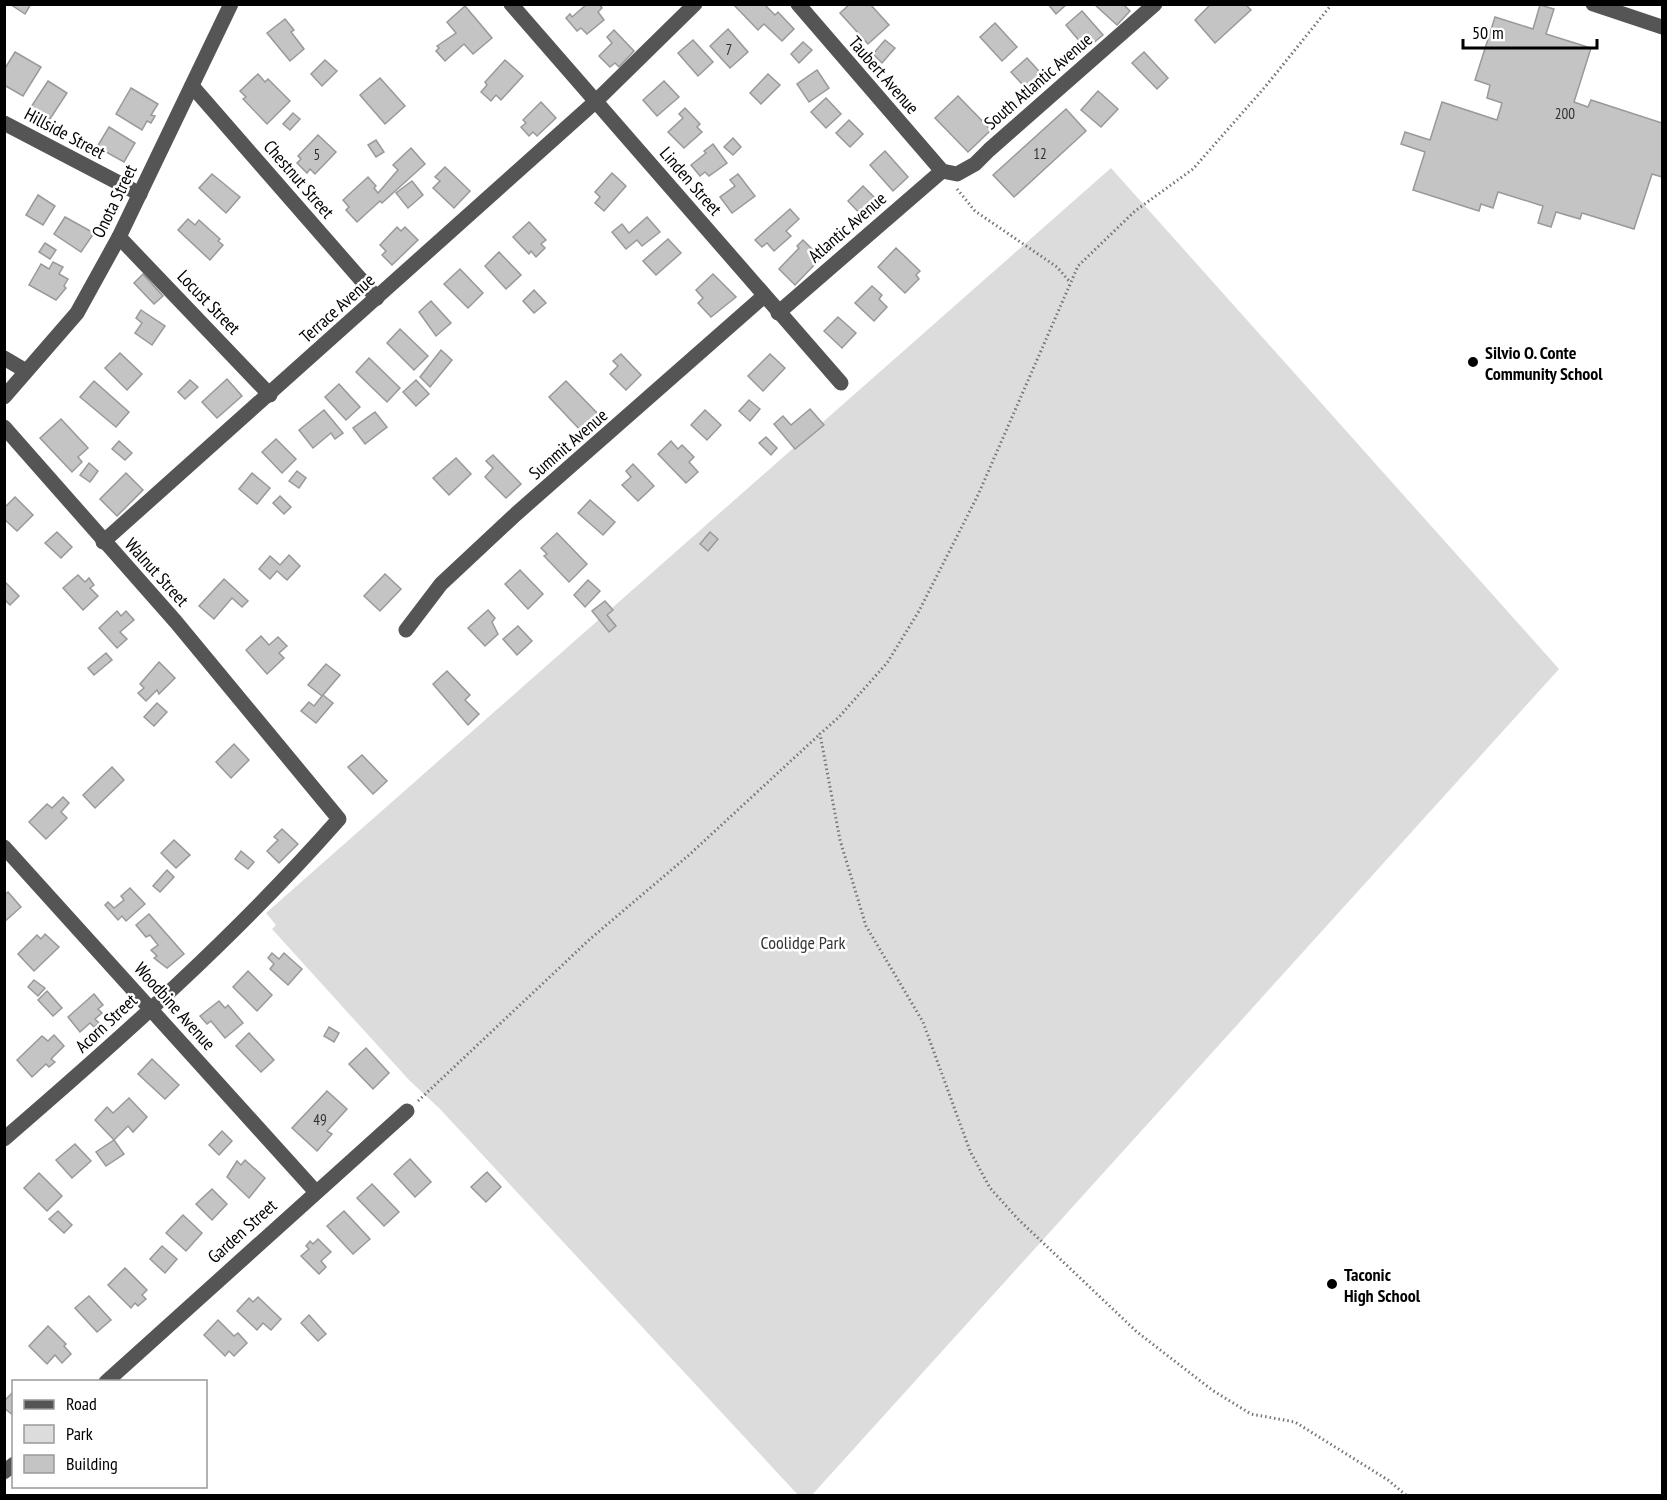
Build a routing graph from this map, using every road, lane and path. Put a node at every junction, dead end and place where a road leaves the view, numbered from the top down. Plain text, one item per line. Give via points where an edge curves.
1 (231, 4) edge
2 (511, 4) edge
3 (695, 4) edge
4 (798, 4) edge
5 (1155, 4) edge
6 (1332, 4) edge
7 (1593, 4) edge
8 (1622, 9) edge
9 (1662, 27) edge
10 (192, 86) junction
11 (595, 102) junction
12 (4, 123) edge
13 (942, 171) junction
14 (140, 194) junction
15 (119, 237) junction
16 (1070, 282) junction
17 (764, 296) junction
18 (377, 298) junction
19 (778, 314) junction
20 (4, 358) edge
21 (27, 371) junction
22 (841, 384) dead end
23 (270, 395) junction
24 (4, 397) edge
25 (4, 427) edge
26 (103, 542) junction
27 (406, 630) dead end
28 (820, 734) junction
29 (4, 847) edge
30 (232, 932) joint
31 (150, 1008) junction
32 (407, 1111) joint
33 (4, 1139) edge
34 (315, 1191) junction
35 (108, 1380) edge
36 (1407, 1496) edge

1 - 10 street, Onota Street
2 - 11 street, Linden Street
3 - 11 street, Terrace Avenue
4 - 13 street, Taubert Avenue
5 - 13 street, South Atlantic Avenue via 975,164 957,174
6 - 16 path via 1266,87 1192,169 1125,220 1078,266
7 - 8 street
8 - 9 street
10 - 14 street, Onota Street
10 - 18 street, Chestnut Street
11 - 17 street, Linden Street
11 - 18 street, Terrace Avenue
12 - 14 street, Hillside Street
13 - 16 path via 975,211 1057,267
13 - 19 street, Atlantic Avenue
14 - 15 street, Onota Street
15 - 21 street, Onota Street via 77,313
15 - 23 street, Locust Street
16 - 28 path via 978,495 920,610 887,663
17 - 19 street, Linden Street
17 - 27 street, Summit Avenue via 441,584
18 - 23 street, Terrace Avenue
19 - 22 street, Linden Street
20 - 21 street
21 - 24 street, Onota Street
23 - 26 street, Terrace Avenue
25 - 26 street, Walnut Street
26 - 30 street, Walnut Street via 176,622 339,819
28 - 32 path via 689,855 590,939
28 - 36 path via 840,840 866,926 923,1022 970,1151 990,1188 1018,1220 1137,1332 1212,1390 1251,1414 1295,1422
29 - 31 street, Woodbine Avenue
30 - 31 street, Acorn Street
31 - 33 street, Acorn Street
31 - 34 street, Woodbine Avenue
32 - 34 street, Garden Street
34 - 35 street, Garden Street

